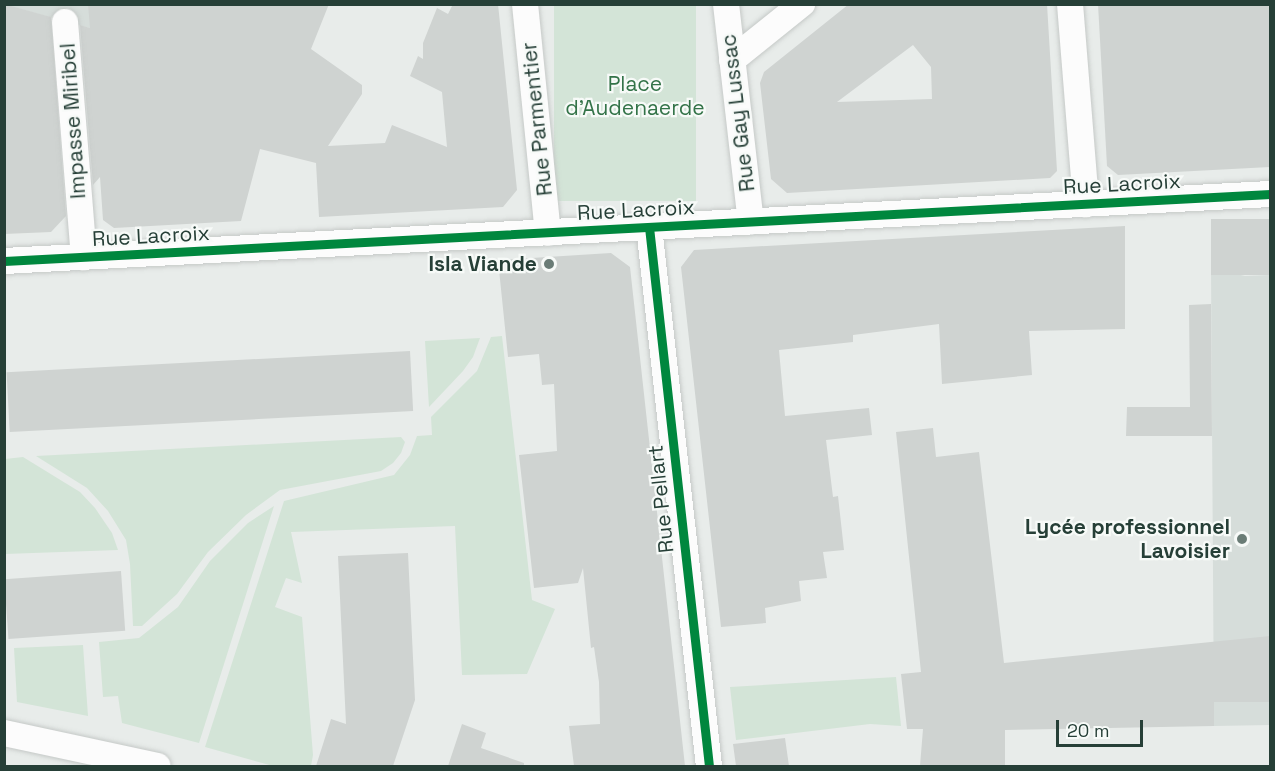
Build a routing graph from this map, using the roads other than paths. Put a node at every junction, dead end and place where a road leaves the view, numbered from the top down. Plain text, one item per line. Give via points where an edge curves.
1 (525, 4) edge
2 (726, 4) edge
3 (802, 4) edge
4 (1070, 4) edge
5 (65, 22) dead end
6 (732, 60) junction
7 (1270, 194) edge
8 (1086, 204) junction
9 (751, 222) junction
10 (649, 227) junction
11 (548, 233) junction
12 (84, 257) junction
13 (4, 261) edge
14 (4, 733) edge
15 (158, 766) edge
16 (709, 766) edge

1 - 11 street, Rue Parmentier
2 - 6 street, Rue Gay Lussac
3 - 6 street
4 - 8 street
5 - 12 street, Impasse Miribel
6 - 9 street, Rue Gay Lussac
7 - 8 street, Rue Lacroix
8 - 9 street, Rue Lacroix
9 - 10 street, Rue Lacroix
10 - 11 street, Rue Lacroix
10 - 16 street, Rue Pellart
11 - 12 street, Rue Lacroix
12 - 13 street, Rue Lacroix
14 - 15 street

